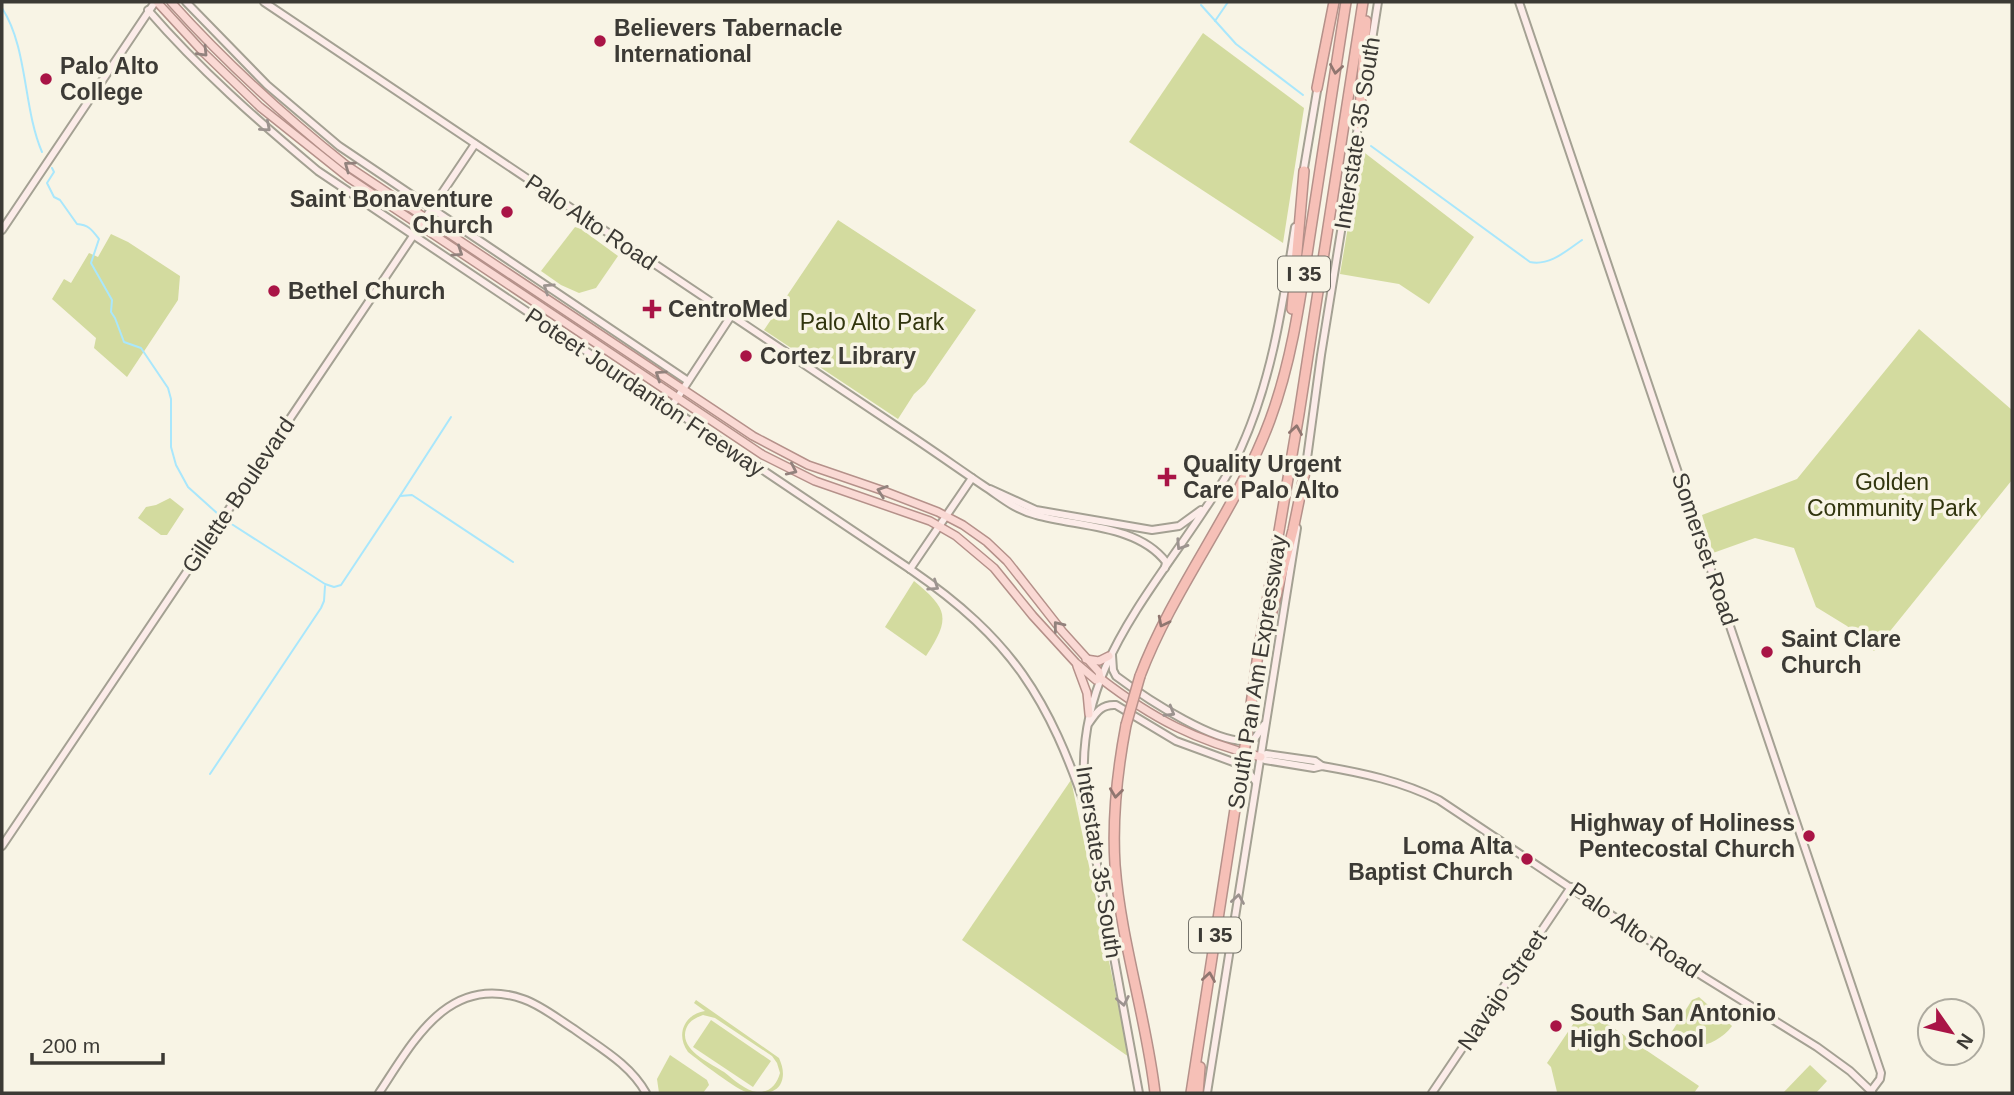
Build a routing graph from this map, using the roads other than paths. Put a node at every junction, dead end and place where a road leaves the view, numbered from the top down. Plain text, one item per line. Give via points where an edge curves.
1 (156, 2) edge
2 (171, 2) edge
3 (186, 2) edge
4 (264, 2) edge
5 (1332, 2) edge
6 (1346, 2) edge
7 (1365, 2) edge
8 (1378, 2) edge
9 (1519, 2) edge
10 (148, 10) junction
11 (1317, 88) joint
12 (1359, 124) junction
13 (475, 144) junction
14 (1304, 171) junction
15 (431, 209) junction
16 (425, 218) junction
17 (419, 226) junction
18 (2, 230) edge
19 (412, 236) junction
20 (731, 316) junction
21 (688, 381) junction
22 (682, 390) junction
23 (677, 399) junction
24 (670, 408) junction
25 (1270, 420) junction
26 (1307, 462) junction
27 (972, 478) junction
28 (989, 489) junction
29 (1210, 501) junction
30 (947, 516) junction
31 (940, 526) junction
32 (910, 569) junction
33 (1165, 569) junction
34 (1111, 652) junction
35 (1086, 659) junction
36 (1076, 663) junction
37 (1100, 678) junction
38 (1089, 714) junction
39 (1267, 720) junction
40 (1086, 728) junction
41 (1264, 738) junction
42 (1246, 740) junction
43 (1261, 757) junction
44 (1275, 758) junction
45 (1256, 779) junction
46 (1393, 781) joint
47 (1088, 814) junction
48 (2, 846) edge
49 (1571, 887) junction
50 (1203, 1010) junction
51 (1872, 1092) edge
52 (379, 1093) edge
53 (646, 1093) edge
54 (1139, 1093) edge
55 (1154, 1093) edge
56 (1191, 1093) edge
57 (1198, 1093) edge
58 (1207, 1093) edge
59 (1432, 1093) edge

1 - 10 main road
1 -> 17 main road, Poteet Jourdanton Freeway via 268,114
16 -> 2 main road, Poteet Jourdanton Freeway via 296,125
3 - 15 main road, Poteet Jourdanton Freeway via 297,111
4 - 13 main road, Palo Alto Road
5 - 11 highway
6 -> 25 highway, I 35 via 1295,327
7 - 12 highway
42 -> 7 highway, South Pan Am Expressway / I 35
8 - 12 main road, Interstate 35 South
9 - 51 main road, Somerset Road via 1881,1073
10 - 18 main road
10 -> 19 main road, Poteet Jourdanton Freeway via 201,68 278,138
11 - 14 main road, Interstate 35 South
12 - 26 main road, Interstate 35 South
13 - 15 main road, Gillette Boulevard
13 - 20 main road, Palo Alto Road
14 - 25 highway via 1291,321
14 - 29 main road, Interstate 35 South via 1283,305 1260,403 1231,468
15 - 16 main road, Gillette Boulevard
21 -> 15 main road, Poteet Jourdanton Freeway
16 - 17 main road, Gillette Boulevard
22 -> 16 main road, Poteet Jourdanton Freeway
17 - 19 main road, Gillette Boulevard
17 -> 23 main road, Poteet Jourdanton Freeway
19 - 24 main road, Poteet Jourdanton Freeway
19 - 48 main road, Gillette Boulevard
20 - 21 main road
20 - 27 main road, Palo Alto Road
21 - 22 main road
22 - 23 main road
30 -> 22 main road, Poteet Jourdanton Freeway via 789,456
23 - 24 main road
23 -> 31 main road, Poteet Jourdanton Freeway via 784,467
24 - 32 main road, Poteet Jourdanton Freeway
25 -> 55 highway, I 35, bridge via 1245,477 1159,629 1126,725 1114,805 1115,851 1121,911
26 - 39 main road, Interstate 35 South
26 - 42 highway
27 - 28 main road, Palo Alto Road
27 - 30 main road
28 - 29 main road, Palo Alto Road via 1043,512 1152,530 1179,526
28 - 33 main road, Palo Alto Road via 1034,515 1095,526 1133,539 1164,559
29 -> 33 main road, Interstate 35 South
30 - 31 main road
35 -> 30 main road, Poteet Jourdanton Freeway via 1006,561
31 - 32 main road
31 - 36 main road, Poteet Jourdanton Freeway via 994,568
32 -> 47 main road, Poteet Jourdanton Freeway via 975,619 1028,680 1069,758
33 - 34 main road, Interstate 35 South
34 - 35 main road via 1099,661
34 - 37 main road, Interstate 35 South
34 -> 39 main road via 1116,676 1197,726 1250,741
35 - 37 main road, Poteet Jourdanton Freeway
36 - 37 main road, Poteet Jourdanton Freeway via 1096,680
36 - 38 main road
37 - 38 main road, Interstate 35 South
37 - 43 main road, Poteet Jourdanton Freeway via 1181,732
38 - 40 main road, Interstate 35 South
39 - 41 main road, Interstate 35 South
40 - 45 main road via 1099,710 1115,705 1176,741 1244,766
40 - 47 main road, Interstate 35 South via 1082,757
41 - 43 main road, Interstate 35 South
41 - 44 main road
50 -> 42 highway, South Pan Am Expressway / I 35, bridge
43 - 44 main road, Poteet Jourdanton Freeway
43 - 45 main road, Interstate 35 South
44 - 45 main road
44 - 46 main road, Poteet Jourdanton Freeway
58 -> 45 main road, Interstate 35 South
46 - 49 main road, Palo Alto Road via 1456,809
47 -> 54 main road, Interstate 35 South
49 - 51 main road, Palo Alto Road via 1818,1048
49 - 59 main road, Navajo Street
50 - 56 highway, South Pan Am Expressway / I 35
50 - 57 highway
52 - 53 main road via 434,1016 466,999 497,994 525,999 556,1018 619,1061

